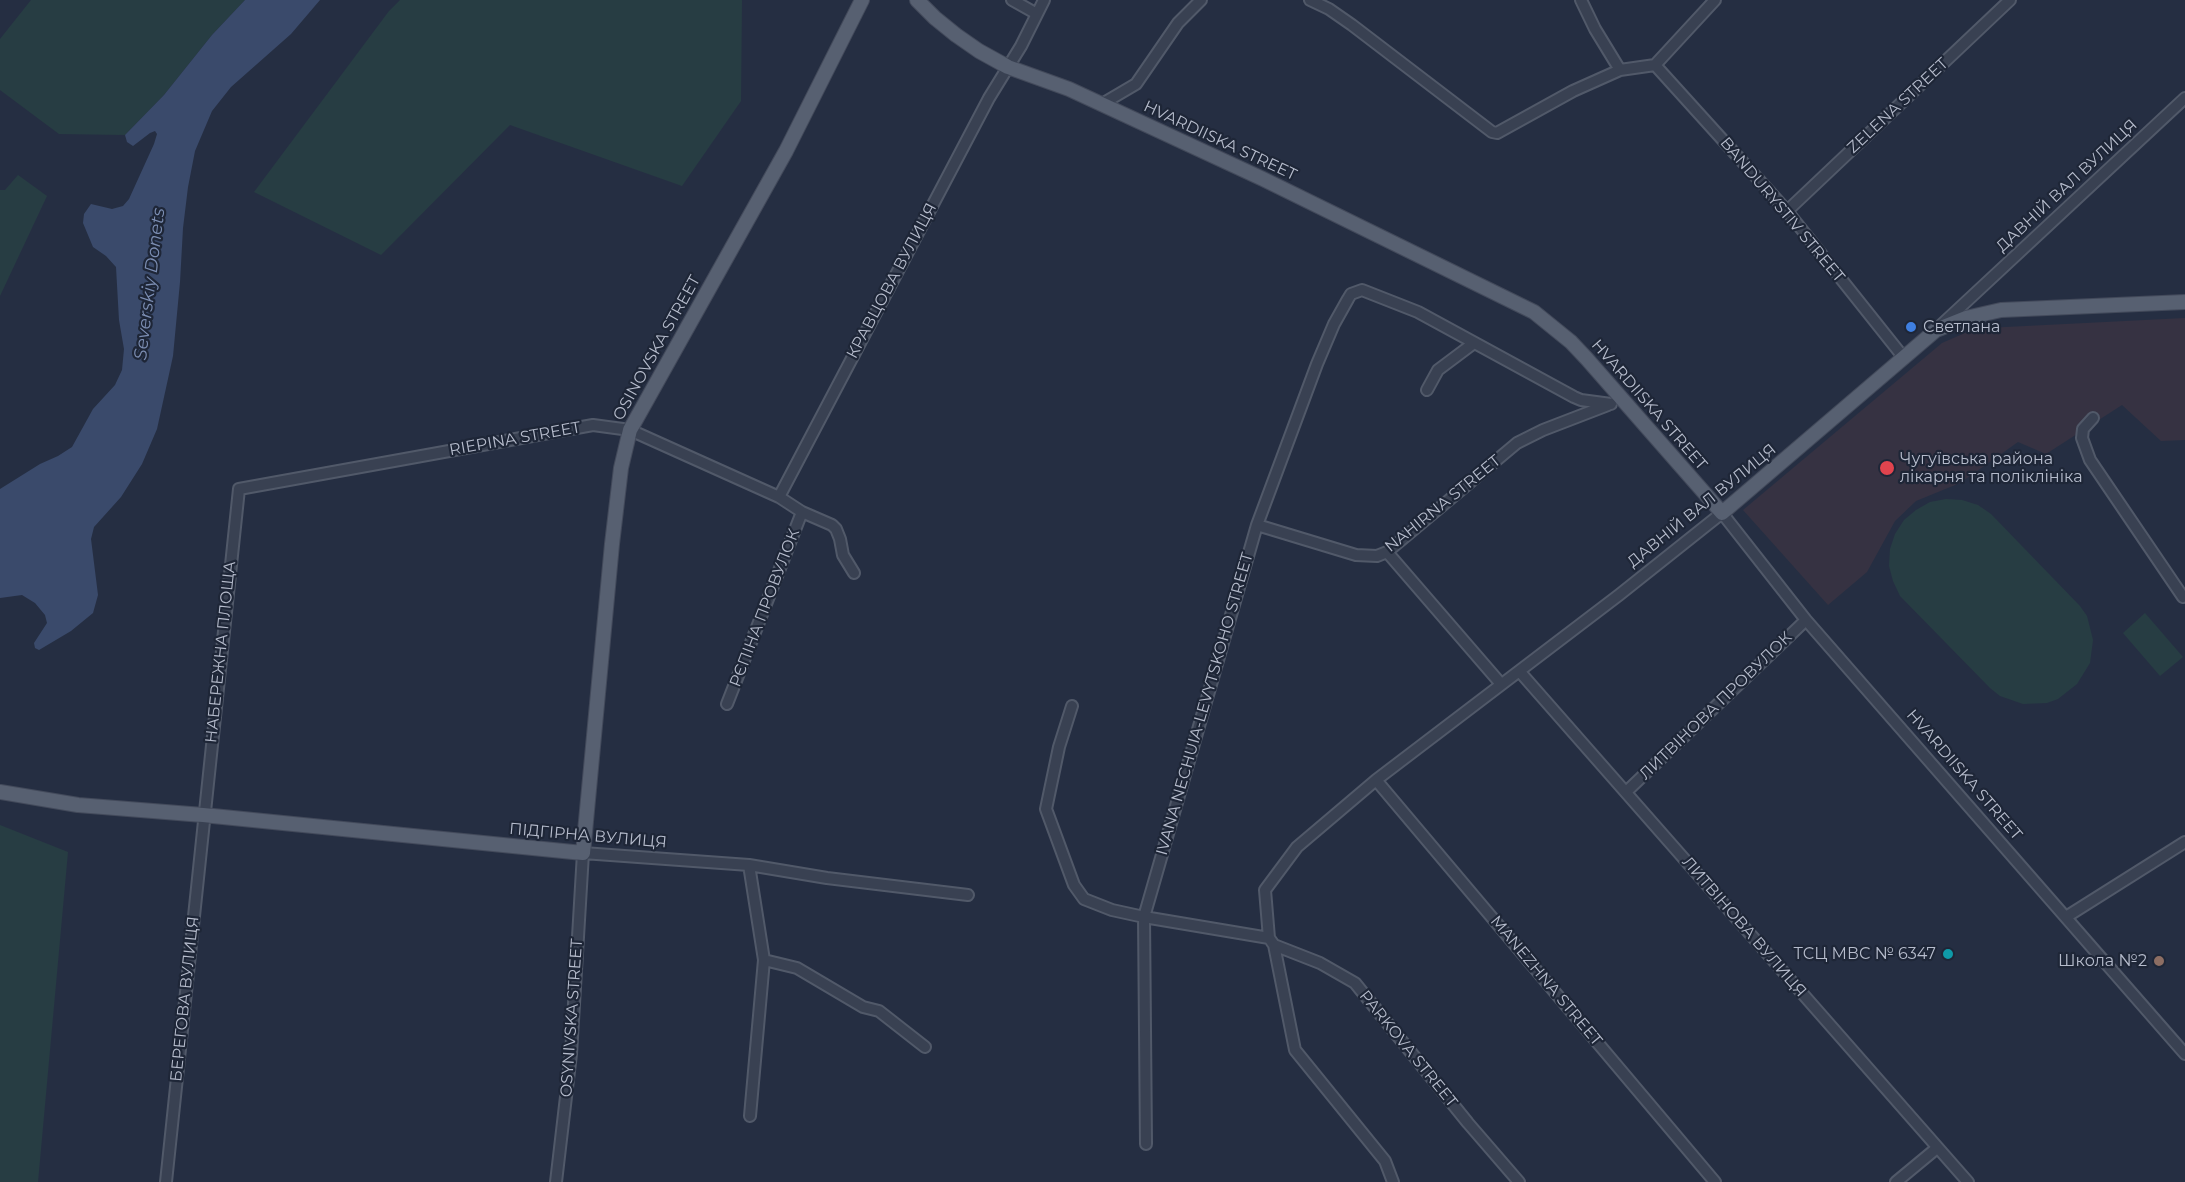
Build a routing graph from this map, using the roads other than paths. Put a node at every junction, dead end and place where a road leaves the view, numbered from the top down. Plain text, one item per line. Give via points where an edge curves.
1 (862, 0) edge
2 (917, 0) edge
3 (1012, 0) edge
4 (1044, 0) edge
5 (1202, 0) edge
6 (1310, 0) edge
7 (1581, 0) edge
8 (1715, 0) edge
9 (2010, 0) edge
10 (1037, 14) junction
11 (1655, 65) junction
12 (1008, 67) junction
13 (1620, 70) junction
14 (2185, 98) edge
15 (1102, 104) junction
16 (1787, 211) junction
17 (2185, 302) edge
18 (1936, 330) junction
19 (1474, 343) junction
20 (1904, 358) junction
21 (1427, 390) dead end
22 (1617, 402) junction
23 (2093, 418) dead end
24 (630, 430) junction
25 (239, 489) joint
26 (779, 497) junction
27 (802, 512) junction
28 (1722, 513) junction
29 (1257, 525) junction
30 (1387, 552) junction
31 (854, 573) dead end
32 (2185, 596) edge
33 (1806, 620) junction
34 (1520, 672) junction
35 (1501, 684) junction
36 (727, 704) dead end
37 (1072, 706) dead end
38 (1376, 780) junction
39 (0, 792) edge
40 (1626, 792) junction
41 (203, 816) junction
42 (2185, 842) edge
43 (583, 853) junction
44 (749, 865) junction
45 (968, 895) dead end
46 (1144, 917) junction
47 (2066, 917) junction
48 (1272, 942) junction
49 (764, 960) junction
50 (925, 1047) dead end
51 (2185, 1054) edge
52 (750, 1116) dead end
53 (1146, 1144) dead end
54 (1937, 1148) junction
55 (166, 1182) edge
56 (556, 1182) edge
57 (1393, 1182) edge
58 (1519, 1182) edge
59 (1715, 1182) edge
60 (1896, 1182) edge
61 (1968, 1182) edge

1 - 24 main road, OSINOVSKA STREET via 786,151
2 - 12 main road, HVARDIISKA STREET via 956,35
3 - 10 street
4 - 10 street, КРАВЦОВА ВУЛИЦЯ
5 - 15 street via 1178,23 1136,84
6 - 13 street via 1352,25 1492,132 1497,133
7 - 13 street
8 - 11 street
9 - 16 street, ZELENA STREET
10 - 12 street, КРАВЦОВА ВУЛИЦЯ
11 - 13 street
11 - 16 street, BANDURYSTIV STREET
12 - 15 main road, HVARDIISKA STREET
12 - 26 street, КРАВЦОВА ВУЛИЦЯ
14 - 18 street, ДАВНІЙ ВАЛ ВУЛИЦЯ
15 - 22 main road, HVARDIISKA STREET via 1513,300 1571,342
16 - 20 street, BANDURYSTIV STREET
17 - 18 main road via 2001,310
18 - 20 main road, ДАВНІЙ ВАЛ ВУЛИЦЯ
19 - 21 street via 1438,370
19 - 22 street via 1581,400
19 - 29 street, IVANA NECHUIA-LEVYTSKOHO STREET via 1418,312 1362,290 1351,294 1317,364
20 - 28 main road, ДАВНІЙ ВАЛ ВУЛИЦЯ
22 - 28 main road, HVARDIISKA STREET
22 - 30 street, NAHIRNA STREET via 1517,443
23 - 32 street via 2083,429 2082,438 2090,460
24 - 25 street, RIEPINA STREET via 593,425
24 - 26 street, RIEPINA STREET
24 - 43 main road, OSINOVSKA STREET via 613,533
25 - 41 street, НАБЕРЕЖНА ПЛОЩА
26 - 27 street, RIEPINA STREET
27 - 31 street, RIEPINA STREET via 836,529 843,555
27 - 36 street, РЄПІНА ПРОВУЛОК
28 - 33 street, HVARDIISKA STREET
28 - 34 street, ДАВНІЙ ВАЛ ВУЛИЦЯ
29 - 30 street, NAHIRNA STREET via 1356,555 1377,556
29 - 46 street, IVANA NECHUIA-LEVYTSKOHO STREET
30 - 35 street
33 - 40 street, ЛИТВІНОВА ПРОВУЛОК
33 - 47 street, HVARDIISKA STREET
34 - 35 street, ДАВНІЙ ВАЛ ВУЛИЦЯ
34 - 40 street, ЛИТВІНОВА ВУЛИЦЯ
35 - 38 street, ДАВНІЙ ВАЛ ВУЛИЦЯ
37 - 46 street, PARKOVA STREET via 1046,809 1074,885 1084,899
38 - 48 street, ДАВНІЙ ВАЛ ВУЛИЦЯ via 1297,847 1265,890
38 - 59 street, MANEZHNA STREET
39 - 41 main road, ПІДГІРНА ВУЛИЦЯ via 78,806
40 - 54 street, ЛИТВІНОВА ВУЛИЦЯ
41 - 43 main road, ПІДГІРНА ВУЛИЦЯ
41 - 55 street, БЕРЕГОВА ВУЛИЦЯ
42 - 47 street
43 - 44 street, ПІДГІРНА ВУЛИЦЯ
43 - 56 street, OSYNIVSKA STREET via 571,1054
44 - 45 street, ПІДГІРНА ВУЛИЦЯ
44 - 49 street
46 - 48 street, PARKOVA STREET
46 - 53 street, IVANA NECHUIA-LEVYTSKOHO STREET
47 - 51 street, HVARDIISKA STREET
48 - 57 street, ДАВНІЙ ВАЛ ВУЛИЦЯ via 1295,1050 1385,1161
48 - 58 street, PARKOVA STREET via 1355,983
49 - 50 street via 797,968 863,1007 879,1011
49 - 52 street
54 - 60 street
54 - 61 street, ЛИТВІНОВА ВУЛИЦЯ

